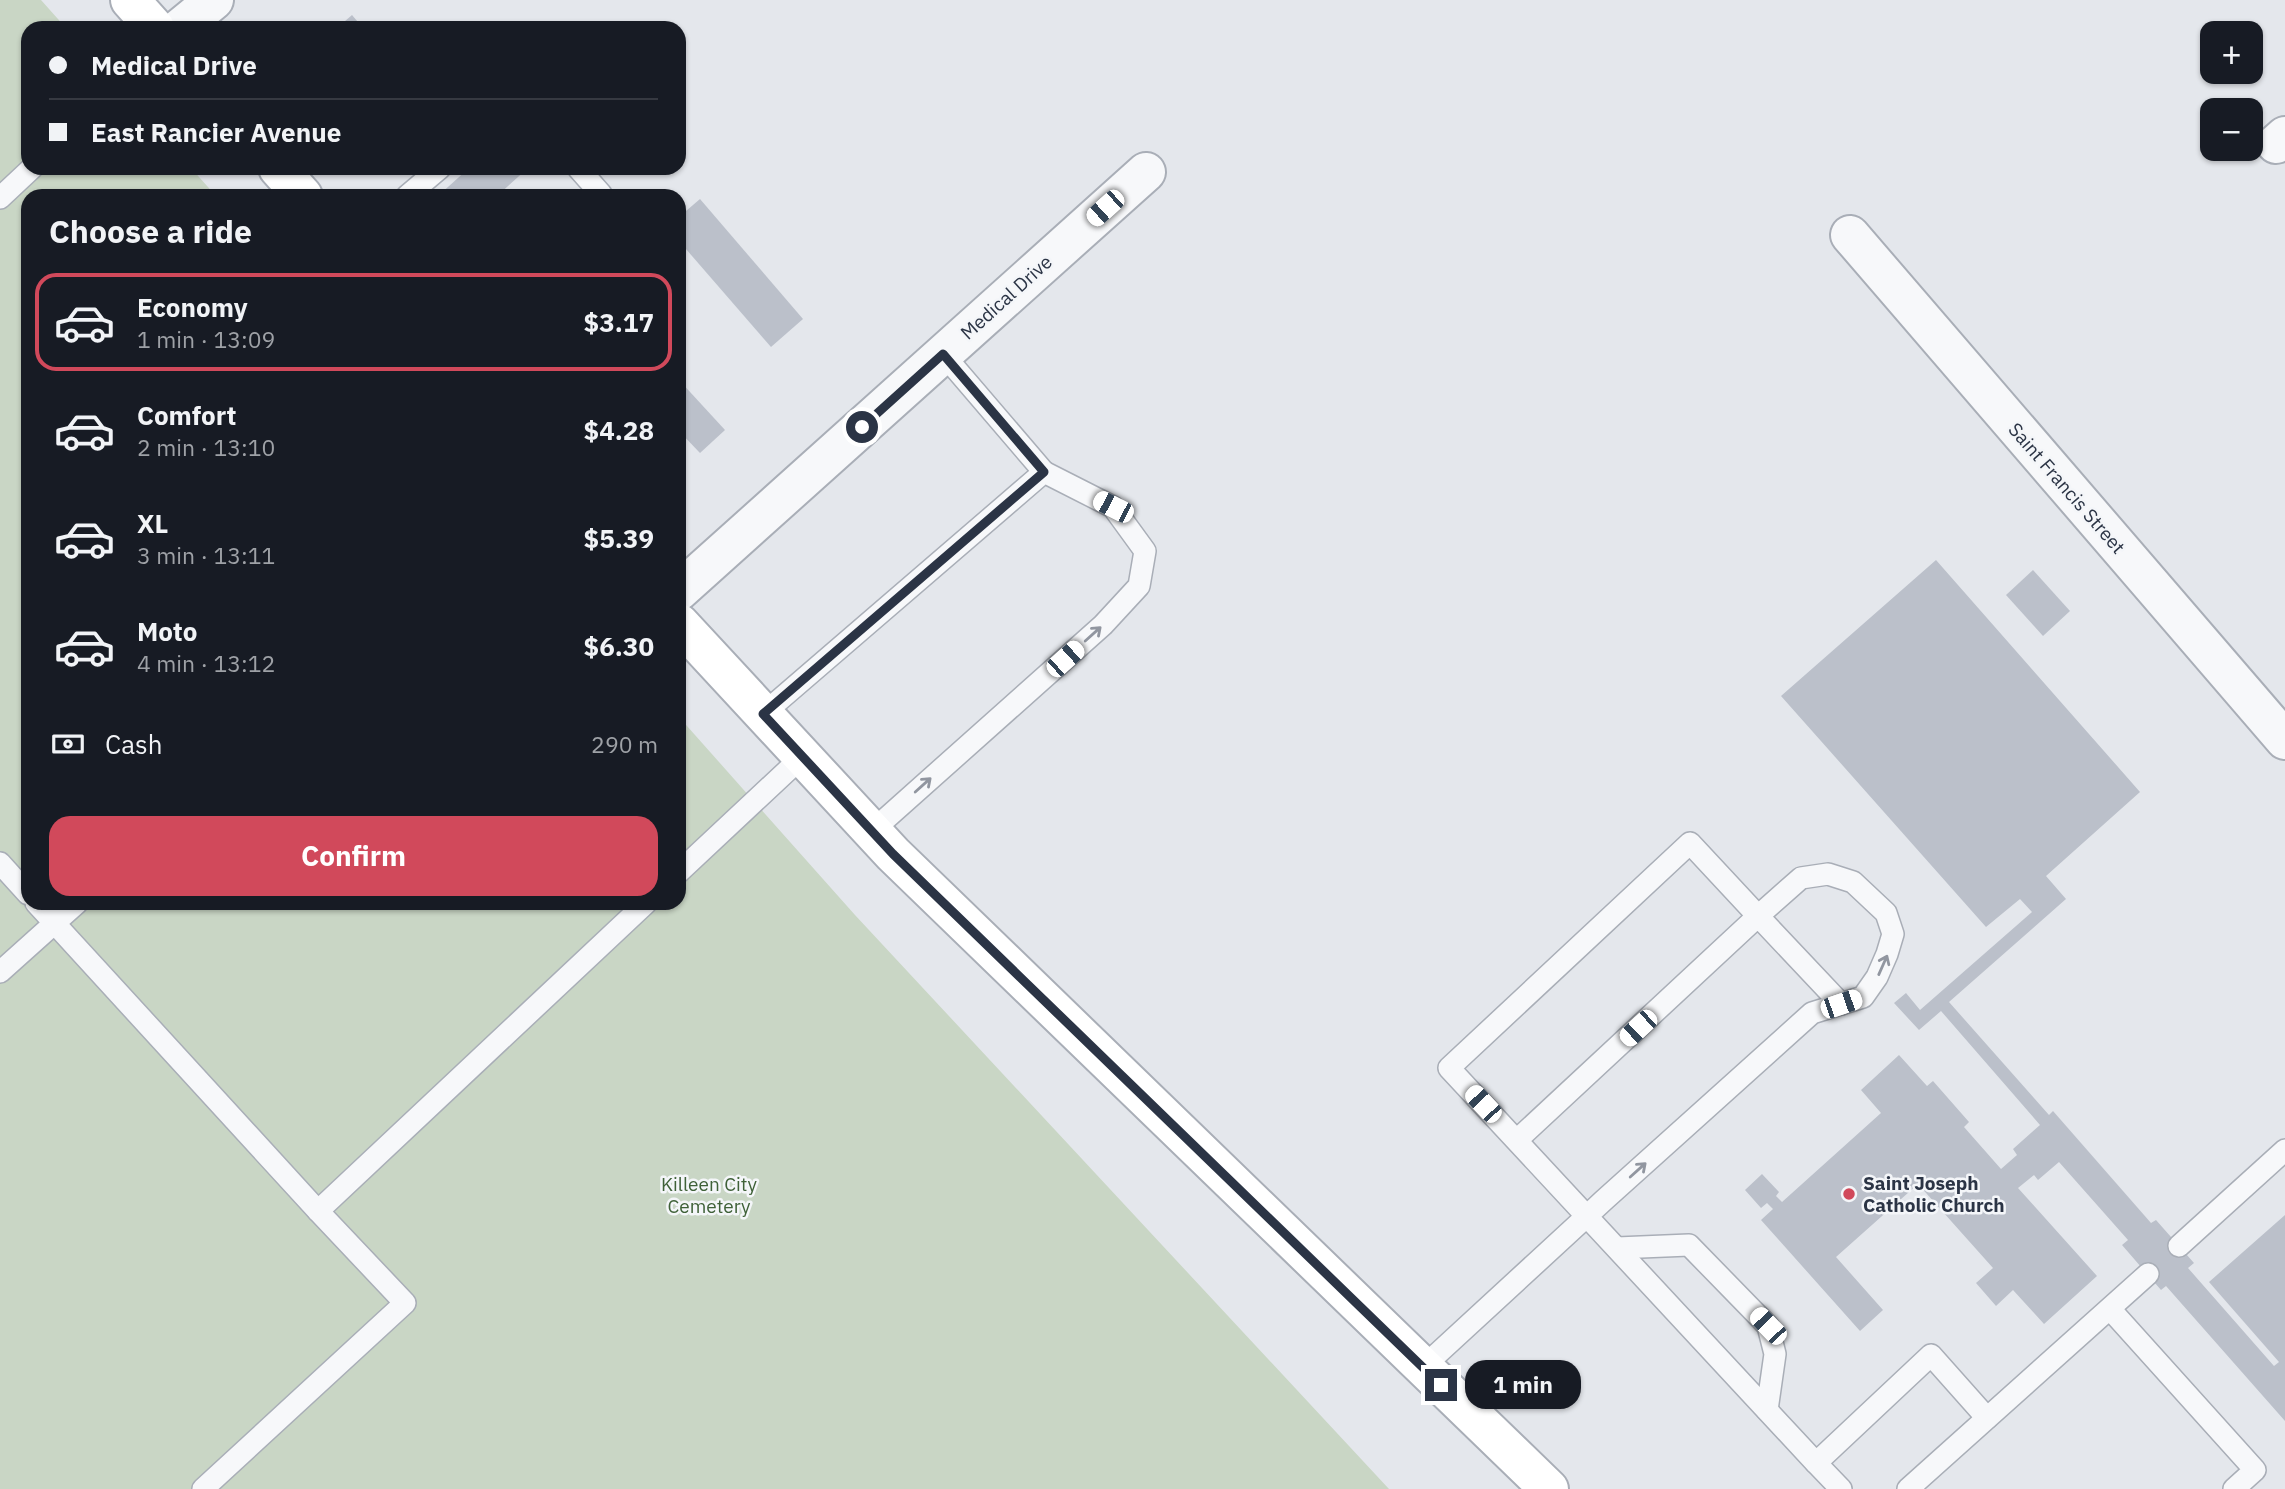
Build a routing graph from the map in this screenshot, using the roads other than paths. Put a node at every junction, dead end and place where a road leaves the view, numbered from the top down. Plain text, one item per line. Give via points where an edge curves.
1 (130, 0) edge
2 (214, 0) edge
3 (149, 21) edge
4 (188, 21) edge
5 (1146, 172) dead end
6 (25, 175) edge
7 (284, 175) edge
8 (432, 175) edge
9 (584, 175) edge
10 (297, 189) edge
11 (415, 189) edge
12 (597, 189) edge
13 (0, 198) edge
14 (1850, 235) dead end
15 (943, 354) junction
16 (1044, 472) junction
17 (686, 585) edge
18 (686, 631) edge
19 (763, 714) junction
20 (2285, 740) edge
21 (803, 756) junction
22 (872, 831) junction
23 (0, 863) edge
24 (686, 865) edge
25 (21, 886) edge
26 (42, 910) edge
27 (68, 910) edge
28 (639, 910) edge
29 (1758, 916) junction
30 (54, 923) junction
31 (0, 972) edge
32 (1841, 1004) junction
33 (1517, 1140) junction
34 (2285, 1150) edge
35 (318, 1211) junction
36 (1587, 1216) junction
37 (2179, 1246) dead end
38 (1617, 1248) junction
39 (2148, 1274) dead end
40 (2110, 1309) junction
41 (1423, 1367) junction
42 (1768, 1410) junction
43 (1987, 1418) junction
44 (1816, 1463) junction
45 (202, 1489) edge
46 (1549, 1489) edge
47 (1841, 1489) edge
48 (1908, 1489) edge
49 (2234, 1489) edge

1 - 3 main road
2 - 4 street
5 - 15 street, Medical Drive
6 - 13 lane
7 - 10 main road
8 - 11 lane
9 - 12 lane
14 - 20 street, Saint Francis Street
15 - 16 lane
15 - 17 street, Medical Drive
16 - 19 lane
22 -> 16 lane via 1103,625 1139,586 1145,551 1113,507
18 - 19 main road
19 - 21 main road
21 - 22 main road
21 - 24 lane
22 - 41 main road
23 - 25 lane
26 - 30 lane
27 - 30 lane
28 - 35 lane
29 - 32 lane
32 -> 29 lane via 1863,997 1877,978 1893,934 1886,913 1853,882 1828,874 1801,878
29 - 33 lane
29 - 33 lane via 1690,843 1449,1068
30 - 31 lane
30 - 35 lane
36 -> 32 lane via 1812,1013
33 - 36 lane
34 - 37 lane
35 - 45 lane via 405,1303
36 - 38 lane
36 - 41 lane
38 - 42 lane
38 - 42 lane via 1689,1245 1768,1326 1775,1354
39 - 40 lane
40 - 43 lane
40 - 49 lane via 2255,1470
41 - 46 main road
42 - 44 lane
43 - 44 lane via 1931,1355
43 - 48 lane
44 - 47 lane

